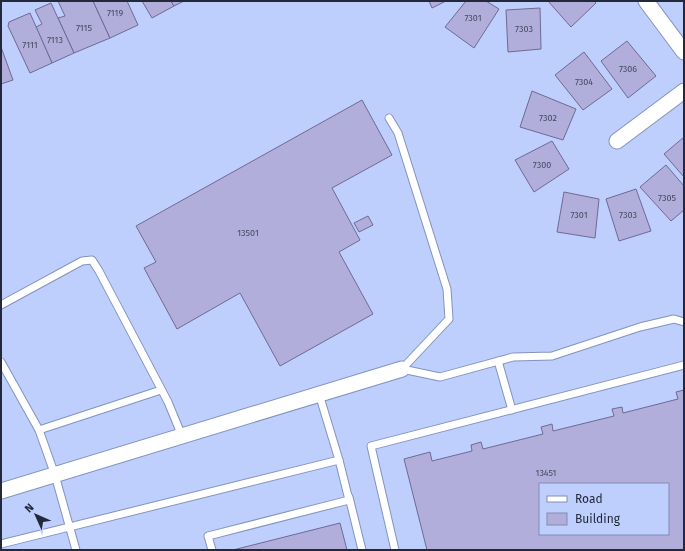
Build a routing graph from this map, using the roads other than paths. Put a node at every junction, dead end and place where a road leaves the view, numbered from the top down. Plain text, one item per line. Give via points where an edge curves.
1 (646, 1) edge
2 (684, 52) edge
3 (684, 91) edge
4 (389, 118) dead end
5 (617, 141) dead end
6 (1, 306) edge
7 (684, 322) edge
8 (498, 361) junction
9 (1, 362) edge
10 (684, 365) edge
11 (402, 369) junction
12 (162, 390) junction
13 (319, 394) junction
14 (512, 410) junction
15 (39, 430) junction
16 (182, 436) junction
17 (339, 460) junction
18 (55, 475) junction
19 (1, 491) edge
20 (349, 497) junction
21 (70, 527) junction
22 (1, 544) edge
23 (76, 550) edge
24 (212, 550) edge
25 (362, 550) edge
26 (395, 550) edge

1 - 2 street
3 - 5 street
4 - 11 lane via 398,133 447,288 449,319
6 - 12 lane via 82,261 92,260
7 - 8 lane via 674,319 552,356 513,357
8 - 11 lane via 440,377
8 - 14 lane
9 - 15 lane
10 - 14 lane
11 - 13 street
12 - 15 lane
12 - 16 lane
13 - 16 street
13 - 17 lane
14 - 26 lane via 371,446
15 - 18 lane
16 - 18 street
17 - 20 lane
17 - 21 lane
18 - 19 street
18 - 21 lane
20 - 24 lane via 349,500 208,536
20 - 25 lane
21 - 22 lane
21 - 23 lane

